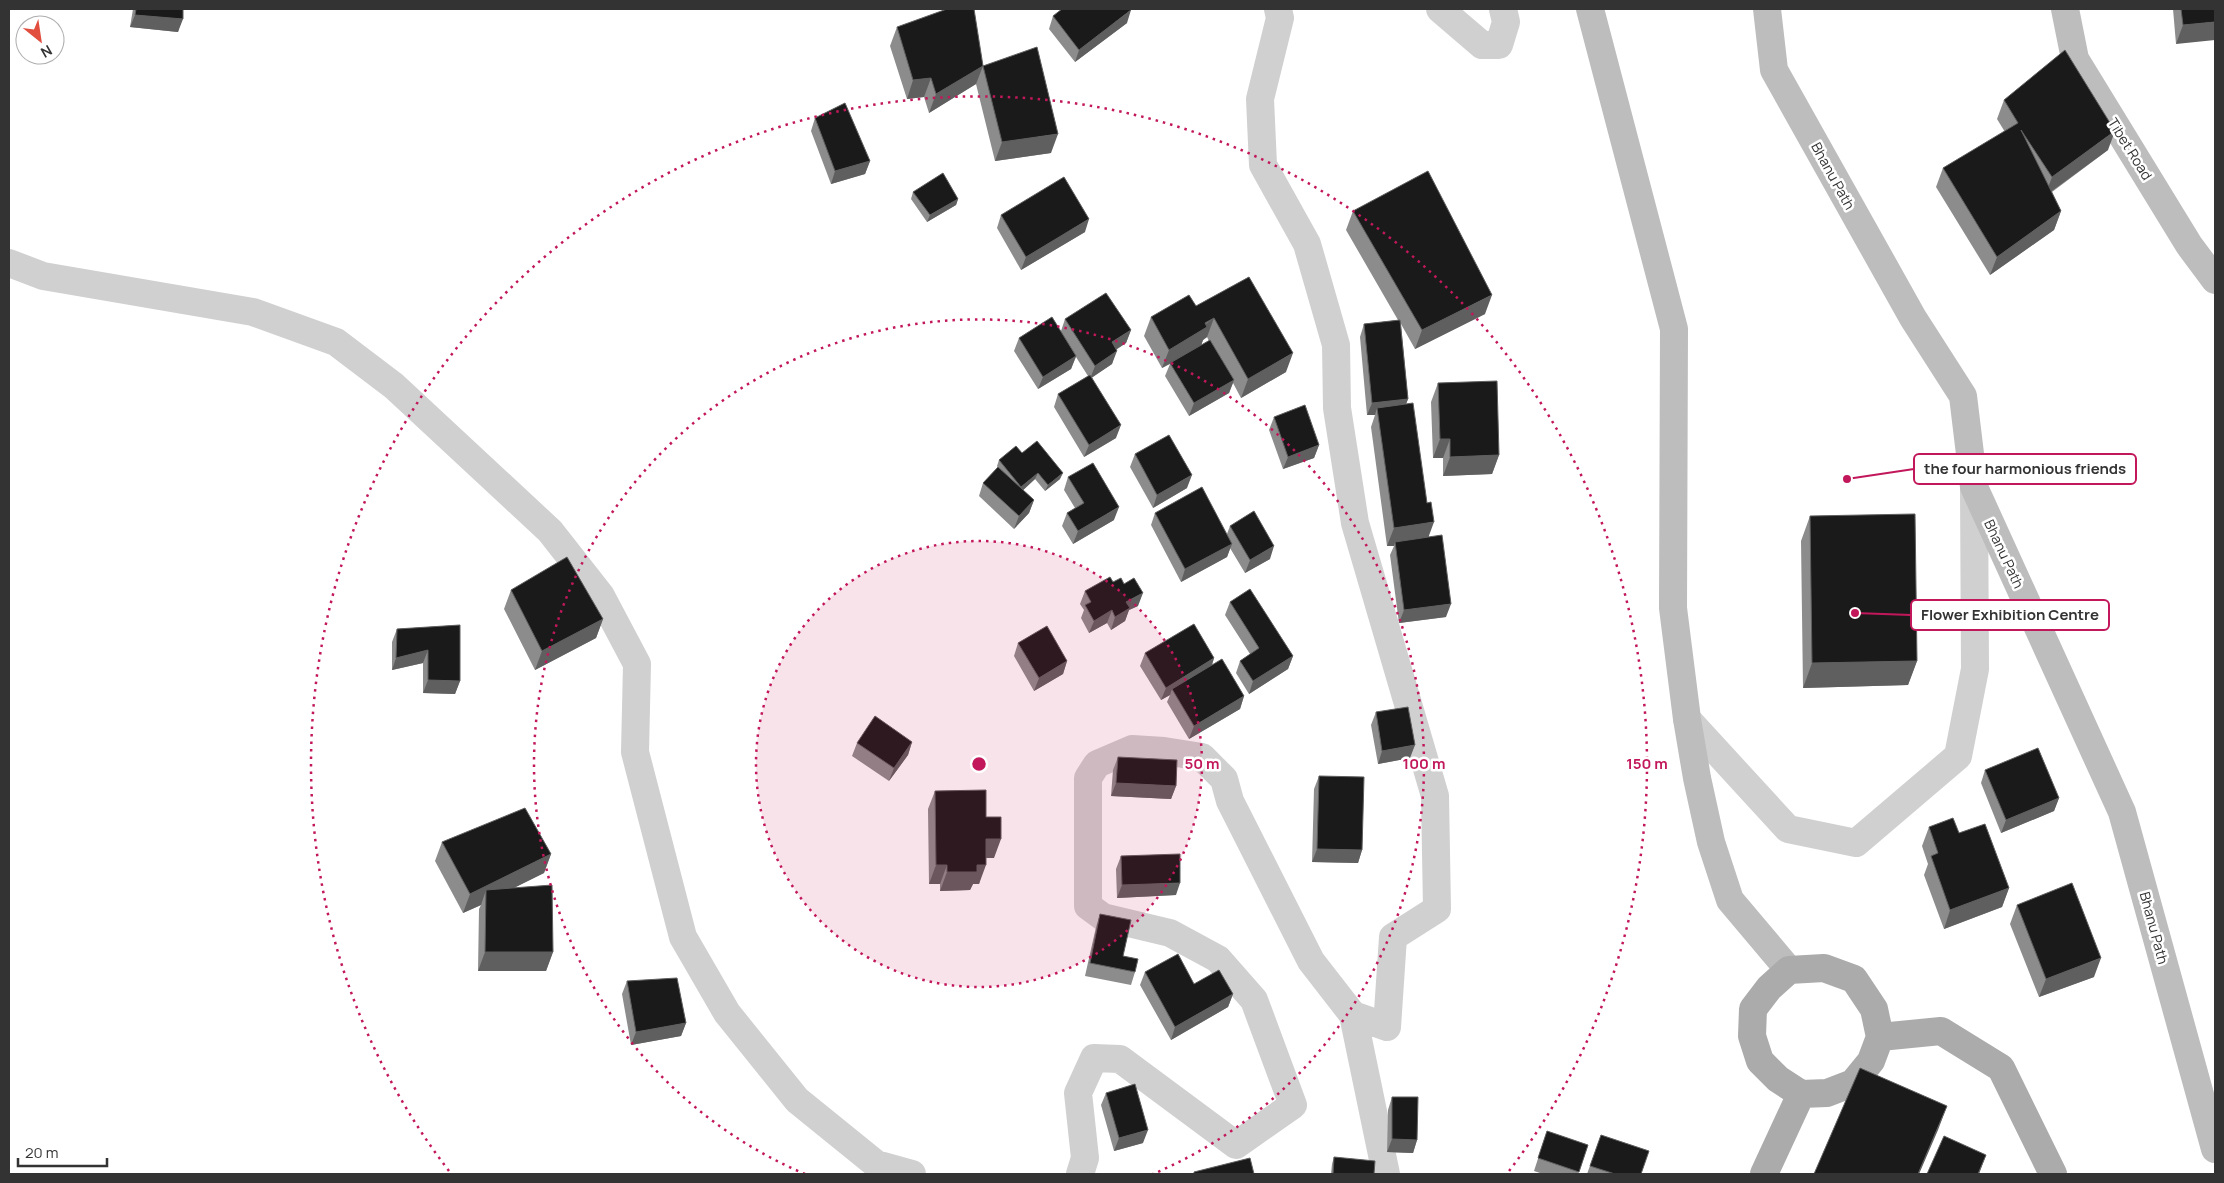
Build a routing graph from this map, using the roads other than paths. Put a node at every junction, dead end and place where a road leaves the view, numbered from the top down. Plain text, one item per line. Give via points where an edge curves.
1 (1278, 9) edge
2 (1440, 9) edge
3 (1503, 9) edge
4 (1590, 9) edge
5 (1767, 9) edge
6 (2065, 9) edge
7 (9, 263) edge
8 (2215, 280) edge
9 (1974, 487) junction
10 (1687, 719) junction
11 (1789, 970) junction
12 (1353, 1015) junction
13 (1880, 1038) junction
14 (1801, 1094) junction
15 (2215, 1149) edge
16 (912, 1174) edge
17 (1080, 1174) edge
18 (1386, 1174) edge
19 (1764, 1174) edge
20 (2053, 1174) edge

1 - 12 street via 1280,18 1260,99 1263,165 1307,244 1336,346 1337,408 1355,523 1435,796 1438,910 1394,937 1387,1027
2 - 3 street via 1482,46 1499,45 1506,22
4 - 10 street via 1674,329 1673,608
5 - 9 street, Bhanu Path via 1774,70 1913,318 1963,396
6 - 8 street, Tibet Road via 2075,59 2189,245
7 - 16 street via 43,276 253,312 336,342 394,386 550,531 601,596 637,664 635,752 683,937 727,1013 796,1100 876,1164
9 - 10 street via 1975,669 1958,756 1856,843 1788,829
9 - 15 street, Bhanu Path via 2122,812
10 - 11 street via 1711,842 1730,900
11 - 13 main road via 1824,968 1854,979 1874,1009
11 - 14 main road via 1753,1009 1752,1036 1760,1061 1778,1079
12 - 17 street via 1311,961 1230,800 1224,779 1202,757 1132,749 1097,764 1088,778 1088,906 1103,917 1170,933 1218,959 1254,1000 1293,1105 1236,1145 1120,1059 1094,1058 1078,1093 1085,1158
12 - 18 street
13 - 14 main road via 1871,1061 1853,1083 1827,1093
13 - 20 main road via 1942,1031 2001,1068
14 - 19 main road

